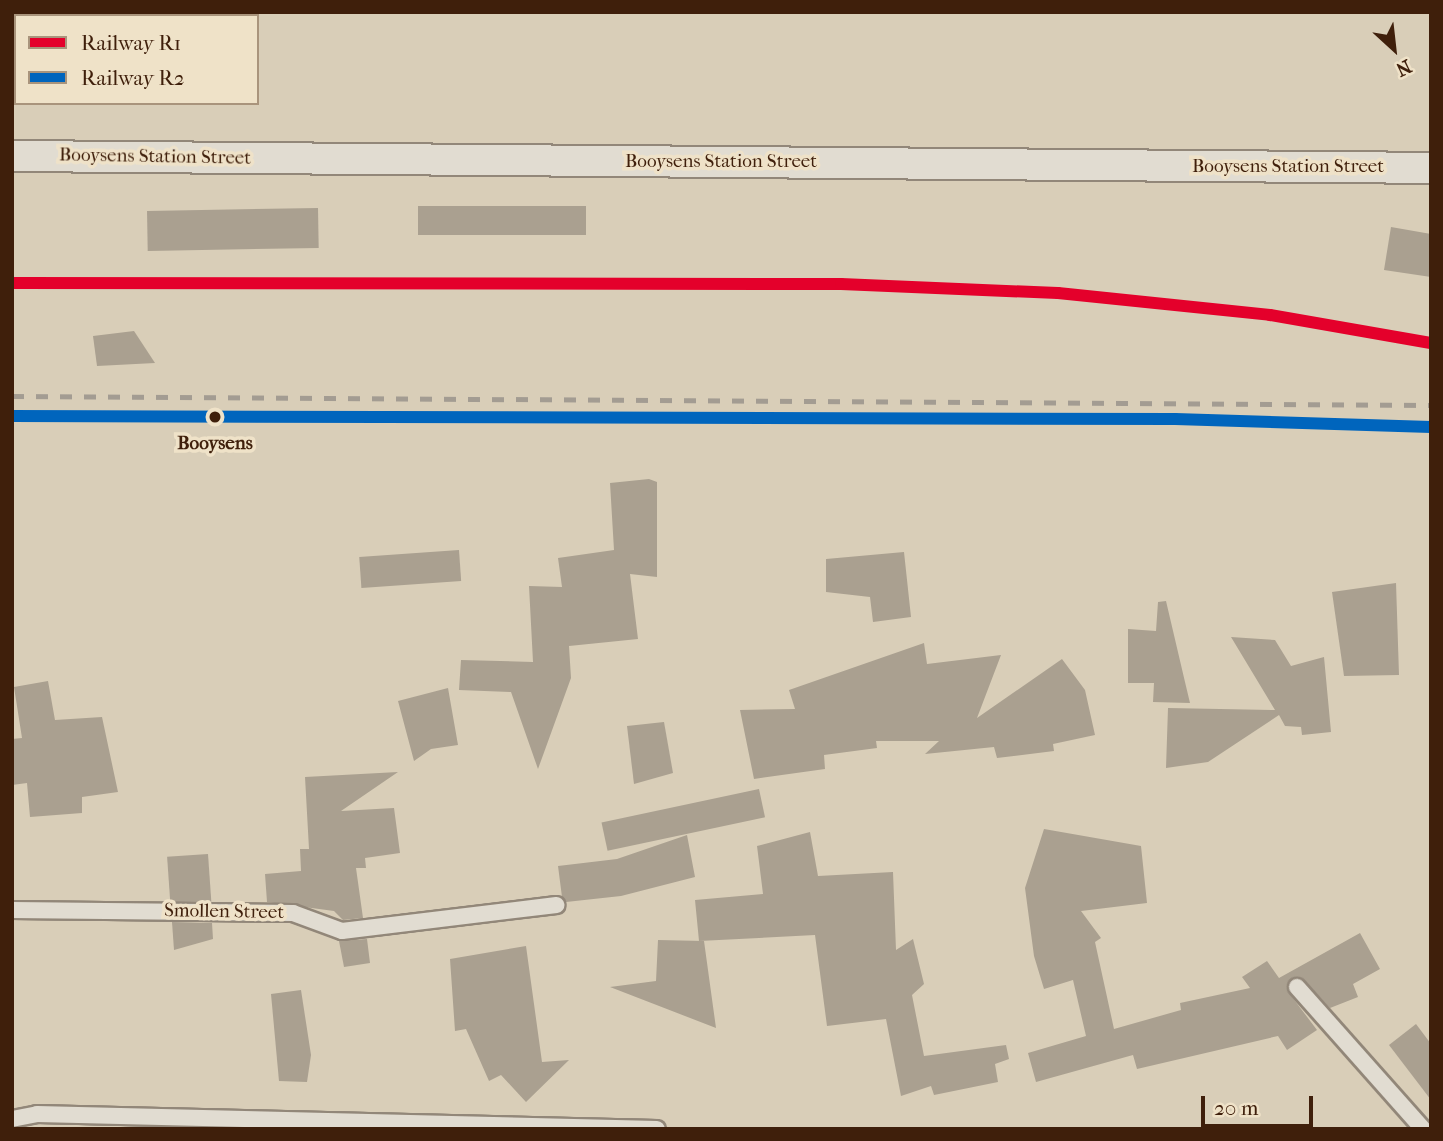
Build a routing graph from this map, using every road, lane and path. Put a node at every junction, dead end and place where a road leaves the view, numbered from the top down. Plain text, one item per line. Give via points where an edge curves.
1 (12, 156) edge
2 (1431, 168) edge
3 (556, 905) dead end
4 (12, 910) edge
5 (1297, 987) dead end
6 (12, 1119) edge
7 (542, 1126) edge
8 (657, 1129) edge
9 (1423, 1129) edge

1 - 2 street, Booysens Station Street
3 - 4 lane, Smollen Street via 342,931 293,913
5 - 9 lane
6 - 7 lane via 37,1114
7 - 8 lane

